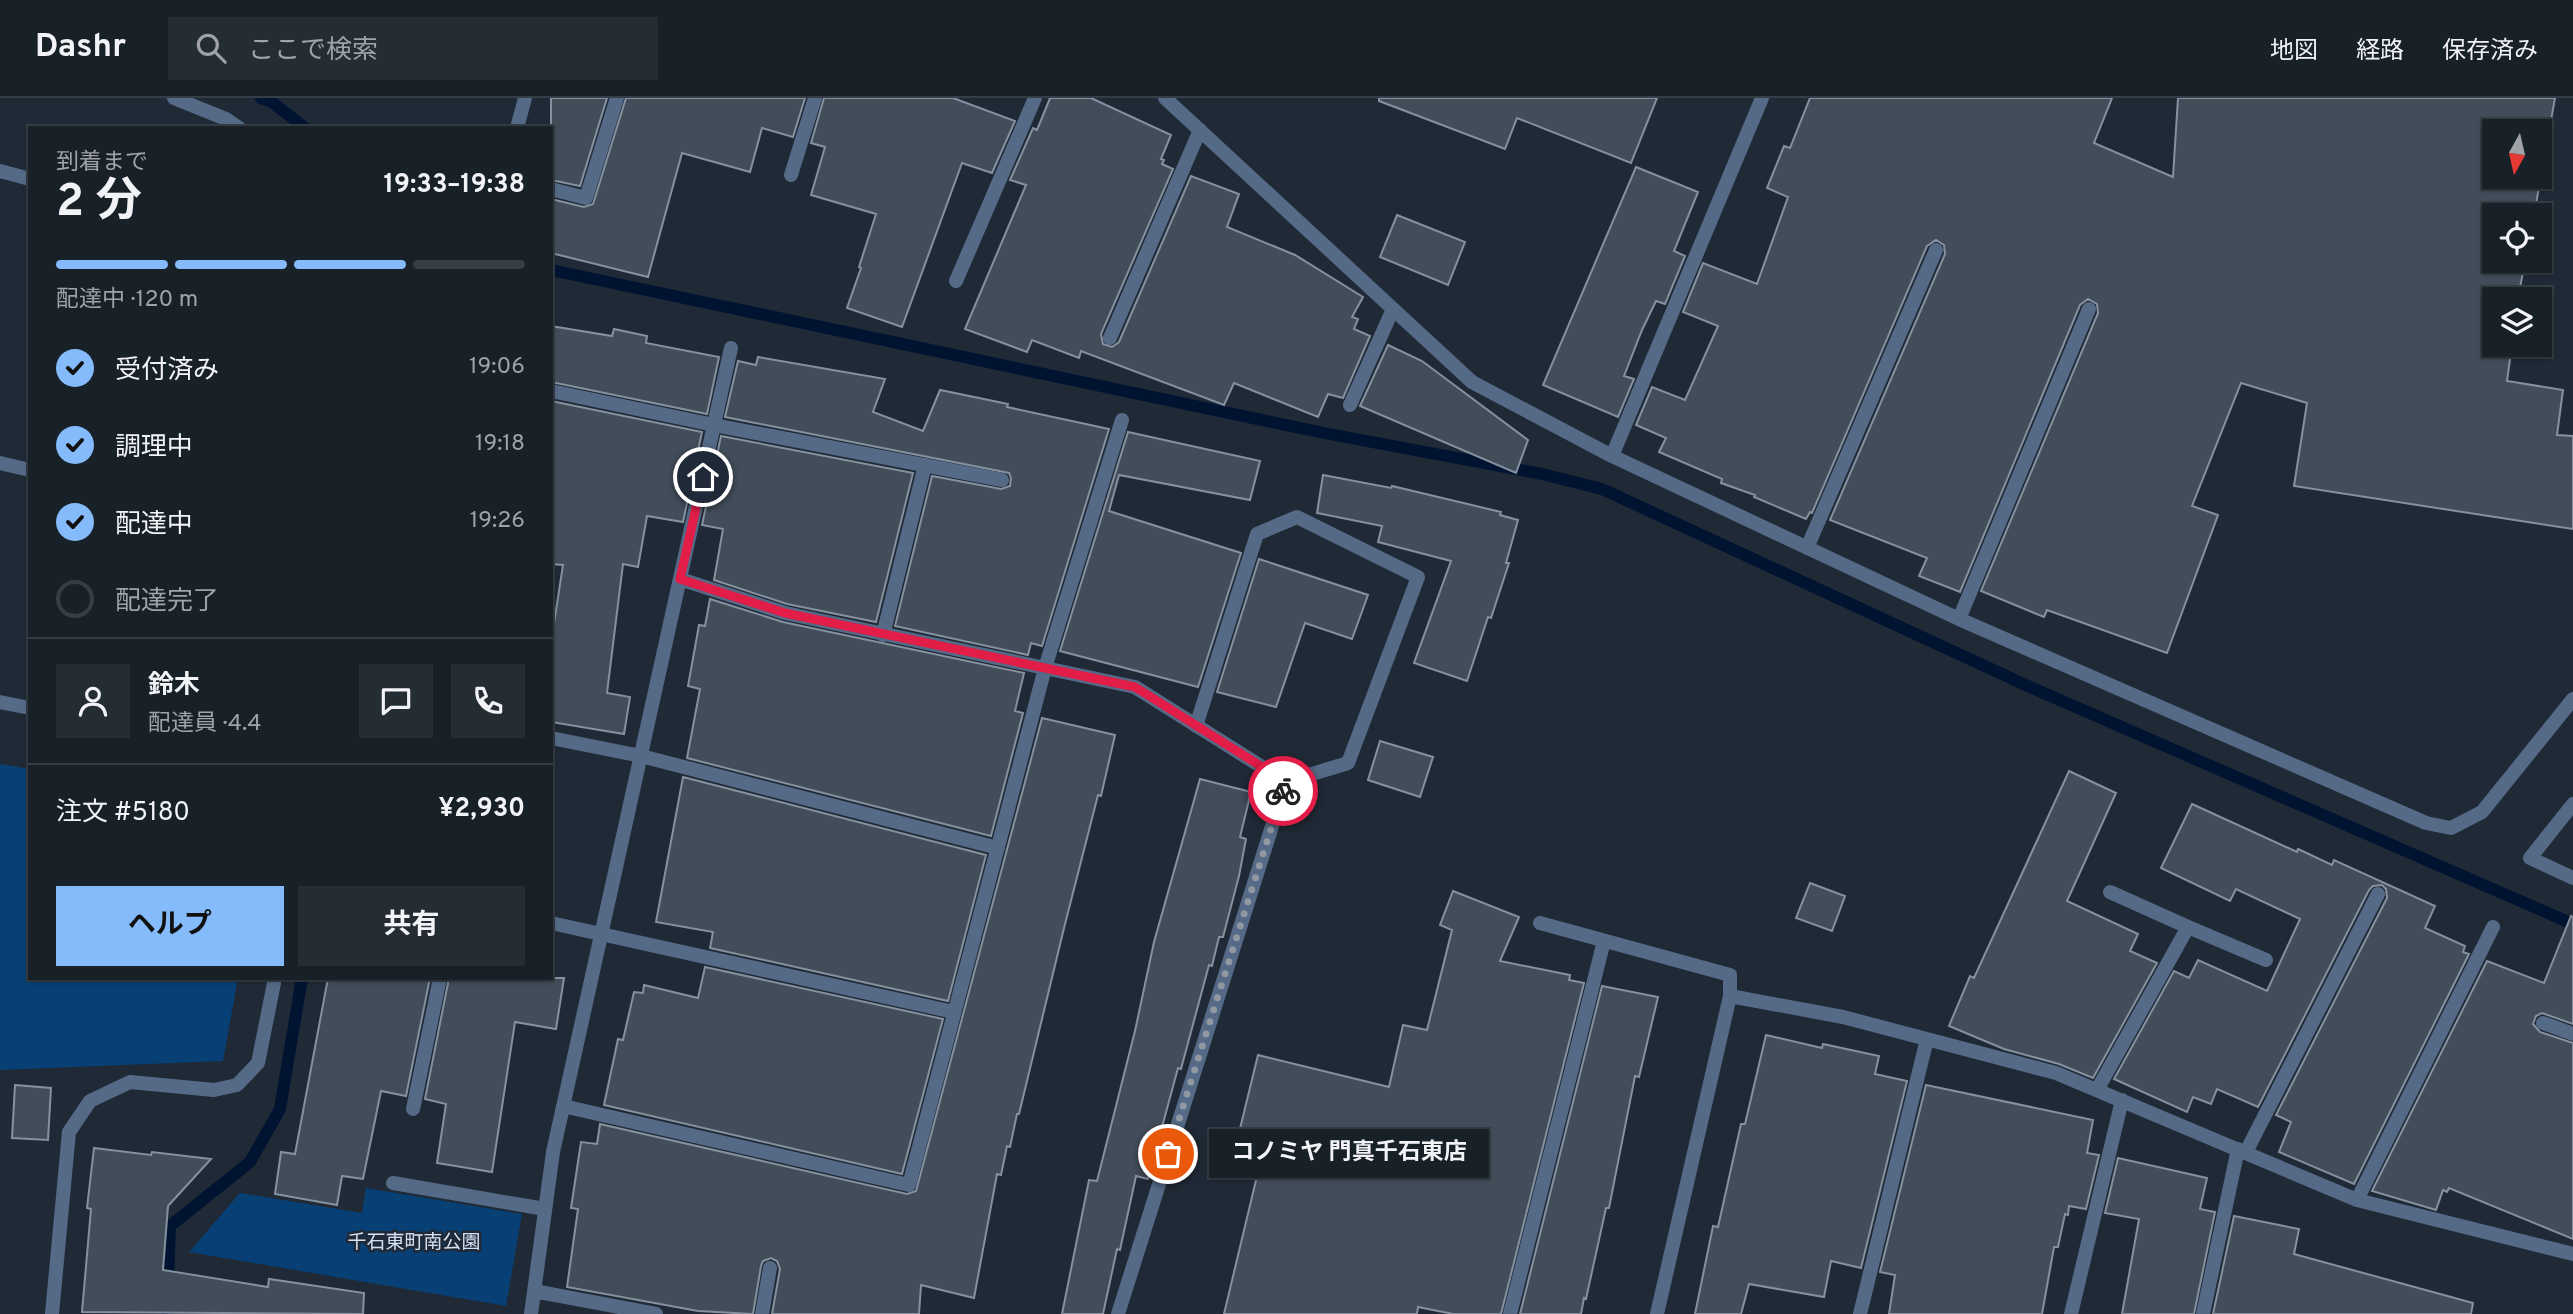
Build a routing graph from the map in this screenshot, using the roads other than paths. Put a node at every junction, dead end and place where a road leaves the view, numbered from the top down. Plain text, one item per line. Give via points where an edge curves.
1 (174, 98) edge
2 (525, 98) edge
3 (617, 98) edge
4 (815, 98) edge
5 (1035, 98) edge
6 (1166, 98) edge
7 (1762, 98) edge
8 (236, 126) edge
9 (518, 126) edge
10 (1200, 130) junction
11 (0, 171) edge
12 (791, 175) dead end
13 (28, 178) edge
14 (553, 190) edge
15 (1936, 250) dead end
16 (956, 281) dead end
17 (1393, 309) junction
18 (2089, 309) dead end
19 (1110, 338) dead end
20 (731, 348) dead end
21 (553, 391) edge
22 (1349, 405) dead end
23 (1122, 420) dead end
24 (714, 425) junction
25 (1612, 456) junction
26 (0, 463) edge
27 (925, 465) junction
28 (28, 470) edge
29 (1002, 480) dead end
30 (1807, 548) junction
31 (680, 579) junction
32 (1959, 619) junction
33 (883, 635) junction
34 (1045, 668) junction
35 (2573, 699) edge
36 (0, 702) edge
37 (28, 708) edge
38 (1196, 726) junction
39 (553, 738) edge
40 (640, 756) junction
41 (1286, 782) junction
42 (2573, 804) edge
43 (998, 848) junction
44 (2573, 878) edge
45 (2110, 892) dead end
46 (2378, 894) dead end
47 (553, 923) edge
48 (1540, 923) dead end
49 (2188, 927) junction
50 (2493, 927) dead end
51 (601, 933) junction
52 (1604, 941) junction
53 (2266, 960) dead end
54 (275, 980) edge
55 (440, 980) edge
56 (1730, 996) junction
57 (954, 1012) junction
58 (2543, 1023) dead end
59 (2573, 1034) edge
60 (1927, 1039) junction
61 (2097, 1090) junction
62 (2122, 1100) junction
63 (563, 1106) junction
64 (413, 1109) dead end
65 (2242, 1151) junction
66 (393, 1183) dead end
67 (2357, 1200) junction
68 (545, 1209) junction
69 (2573, 1254) edge
70 (770, 1268) dead end
71 (534, 1291) junction
72 (52, 1314) edge
73 (531, 1314) edge
74 (656, 1314) edge
75 (762, 1314) edge
76 (1118, 1314) edge
77 (1510, 1314) edge
78 (1657, 1314) edge
79 (1860, 1314) edge
80 (2071, 1314) edge
81 (2203, 1314) edge

1 - 8 street
2 - 9 street
3 - 14 street via 586,198
4 - 12 street
5 - 16 street
6 - 10 street
7 - 25 street
10 - 17 street
10 - 19 street
11 - 13 street
15 - 30 street
17 - 22 street
17 - 25 street via 1472,382
18 - 32 street
20 - 24 street
21 - 24 street
23 - 34 street
24 - 27 street
24 - 31 street
25 - 30 street
26 - 28 street
27 - 29 street
27 - 33 street
30 - 32 street
31 - 33 street via 785,613
31 - 40 street
32 - 35 street via 2426,823 2451,828 2482,812
33 - 34 street
34 - 38 street via 1135,687
34 - 43 street
36 - 37 street
38 - 41 street
38 - 41 street via 1257,534 1297,517 1418,577 1348,763
39 - 40 street
40 - 43 street
40 - 51 street
41 - 76 street
42 - 44 street via 2530,858
43 - 57 street
45 - 49 street
46 - 65 street
47 - 51 street
48 - 52 street
49 - 53 street
49 - 61 street
50 - 67 street
51 - 57 street
51 - 63 street
52 - 56 street via 1730,975
52 - 77 street
54 - 72 street via 258,1063 237,1085 214,1090 130,1082 90,1101 69,1132
55 - 64 street
56 - 60 street via 1843,1017
56 - 78 street
57 - 63 street via 909,1185
58 - 59 street
60 - 61 street via 2056,1073
60 - 79 street
61 - 62 street
62 - 65 street
62 - 80 street
63 - 68 street
65 - 67 street
65 - 81 street
66 - 68 street
67 - 69 street
68 - 71 street
70 - 75 street
71 - 73 street
71 - 74 street

